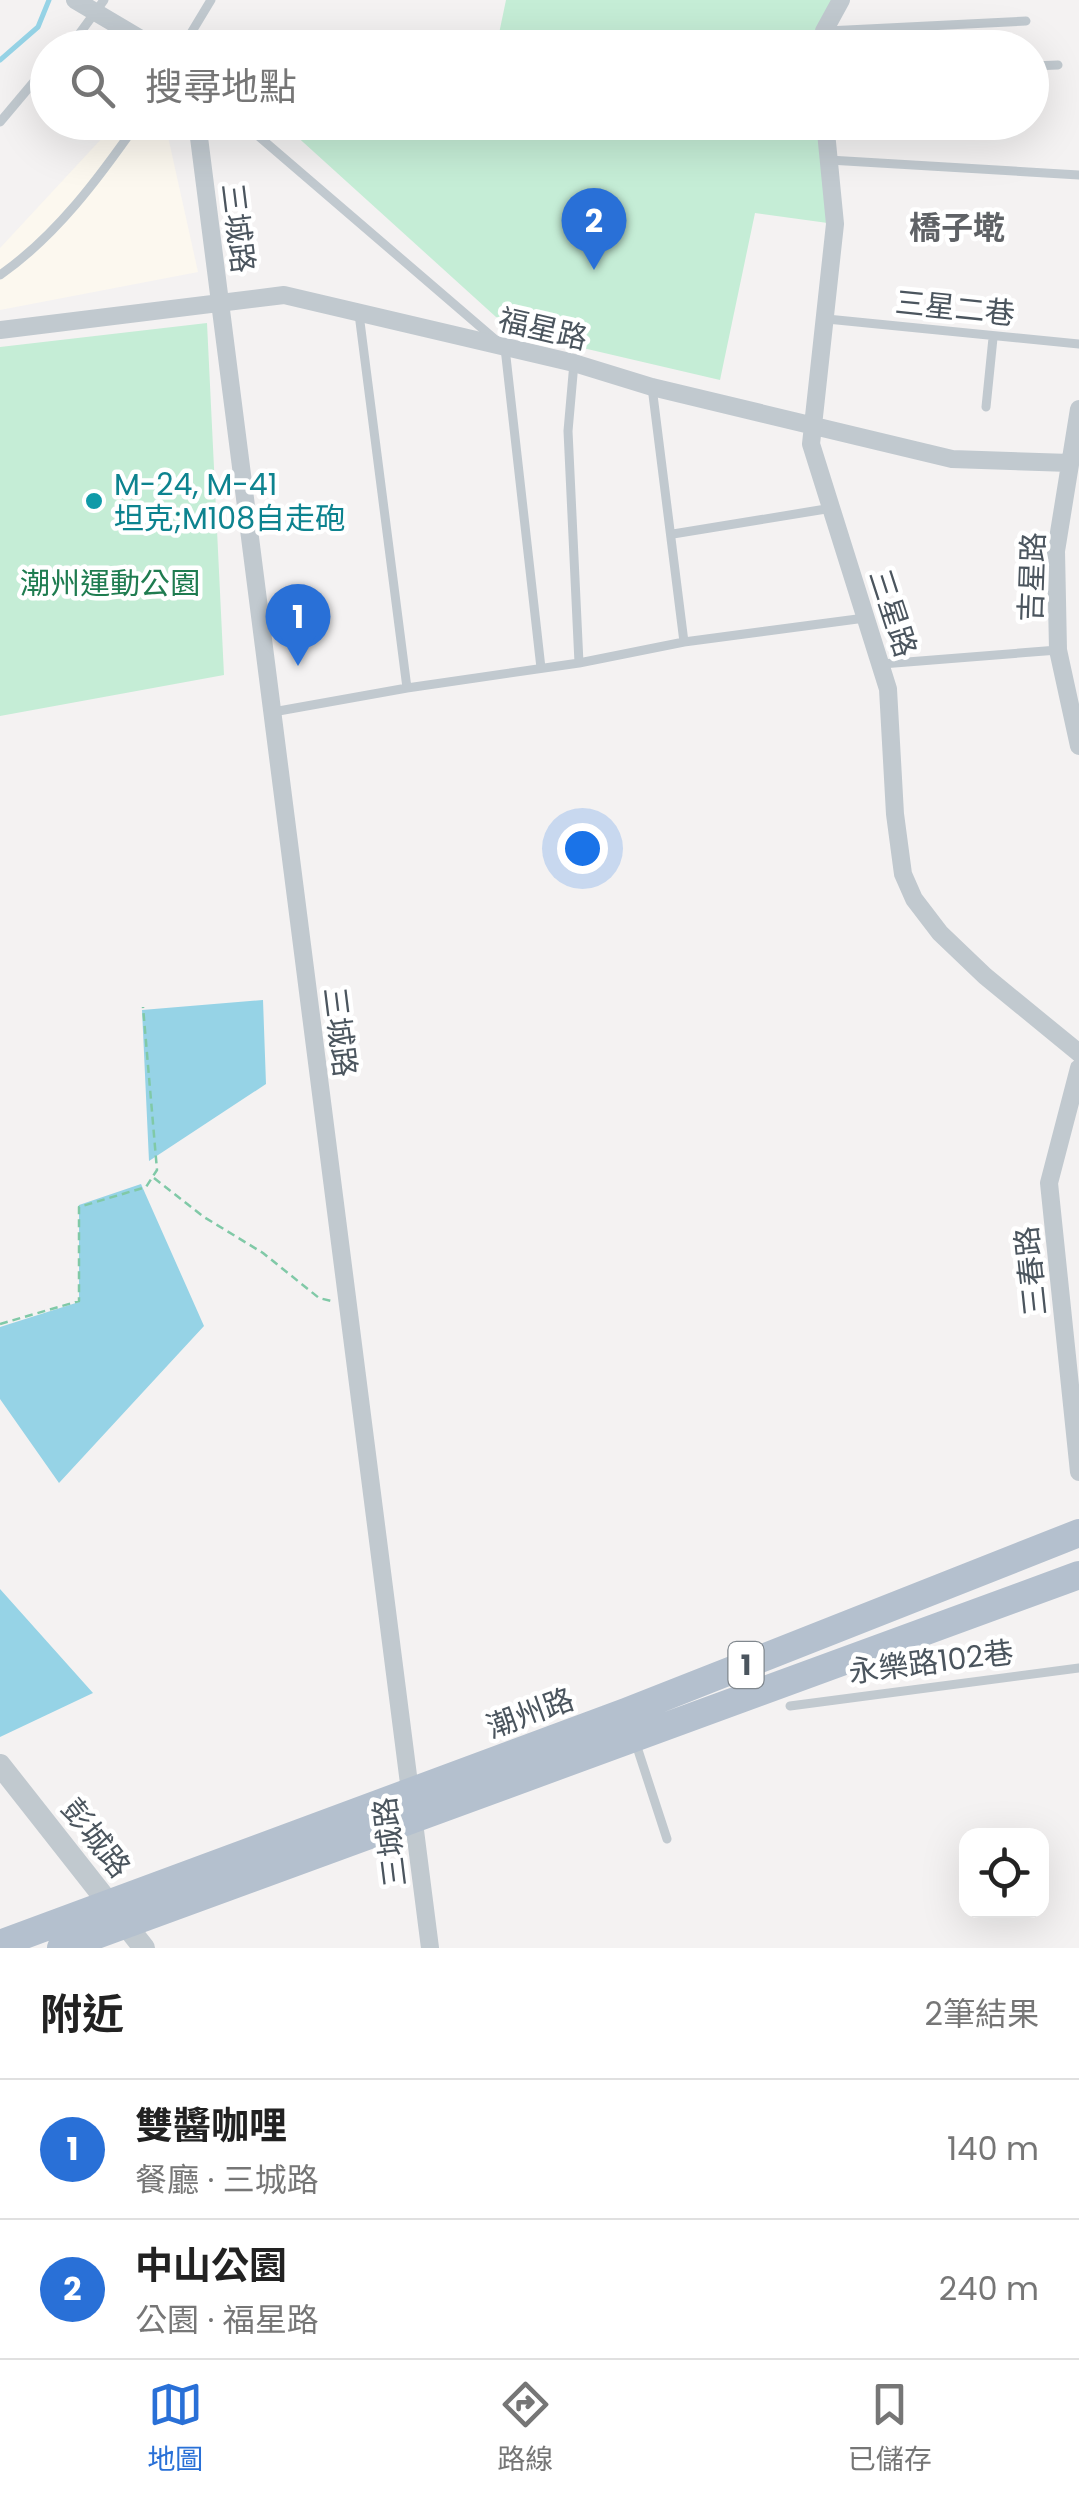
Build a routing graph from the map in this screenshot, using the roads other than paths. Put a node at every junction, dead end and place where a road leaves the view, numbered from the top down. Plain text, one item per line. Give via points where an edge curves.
1 (75, 0) edge
2 (211, 0) edge
3 (841, 0) edge
4 (100, 6) edge
5 (1026, 21) dead end
6 (83, 30) edge
7 (132, 30) edge
8 (193, 30) edge
9 (827, 30) edge
10 (924, 30) edge
11 (1049, 65) edge
12 (1058, 65) dead end
13 (30, 86) edge
14 (0, 122) edge
15 (125, 140) edge
16 (199, 140) edge
17 (263, 140) edge
18 (827, 140) edge
19 (829, 160) junction
20 (1079, 175) edge
21 (0, 275) edge
22 (220, 304) junction
23 (359, 314) junction
24 (827, 319) junction
25 (0, 330) edge
26 (993, 338) junction
27 (1079, 344) edge
28 (506, 348) junction
29 (574, 364) junction
30 (652, 387) junction
31 (986, 406) dead end
32 (1079, 409) edge
33 (812, 427) junction
34 (1070, 463) junction
35 (832, 508) junction
36 (672, 534) junction
37 (868, 618) junction
38 (684, 642) junction
39 (1058, 650) junction
40 (580, 663) junction
41 (882, 664) junction
42 (541, 668) junction
43 (407, 688) junction
44 (272, 712) junction
45 (1079, 746) edge
46 (1079, 1052) edge
47 (1079, 1068) edge
48 (1079, 1472) edge
49 (1079, 1534) edge
50 (1079, 1575) edge
51 (1079, 1668) edge
52 (790, 1706) dead end
53 (634, 1736) junction
54 (0, 1765) edge
55 (413, 1804) junction
56 (667, 1839) dead end
57 (118, 1914) junction
58 (0, 1944) edge
59 (61, 1948) edge
60 (144, 1948) edge
61 (430, 1948) edge

1 - 4 street
2 - 8 lane
3 - 9 street
4 - 6 lane
4 - 7 street
5 - 10 lane
11 - 12 lane
13 - 14 lane
15 - 21 lane via 45,237
16 - 22 street, 三城路
17 - 28 lane
18 - 19 street, 三星路
19 - 20 lane
19 - 24 street, 三星路 via 835,224
22 - 23 street, 福星路 via 284,295
22 - 25 street, 福星路
22 - 44 street, 三城路
23 - 28 street, 福星路
23 - 43 lane
24 - 26 lane, 三星二巷
24 - 33 street, 三星路
26 - 27 lane, 三星二巷
26 - 31 lane
28 - 29 street, 福星路
28 - 42 lane
29 - 30 street, 福星路
29 - 40 lane via 568,432
30 - 33 street, 福星路
30 - 36 lane
32 - 34 street, 吉星路
33 - 34 street, 福星路 via 952,458
33 - 35 street, 三星路
34 - 39 street, 吉星路 via 1056,550
35 - 36 lane
35 - 37 street, 三星路
36 - 38 lane
37 - 38 lane
37 - 41 street, 三星路
38 - 40 lane
39 - 41 lane
39 - 45 street, 吉星路
40 - 42 lane
41 - 46 street, 三星路 via 903,874 914,899 985,976
42 - 43 lane
43 - 44 lane
44 - 55 street, 三城路
47 - 48 street, 三春路 via 1050,1184
49 - 55 main road, 潮州路 / 1
50 - 53 main road, 潮州路 / 1
51 - 52 lane, 永樂路102巷
53 - 55 main road, 潮州路 / 1
53 - 56 lane
54 - 57 street, 彭城路
55 - 57 main road, 潮州路 / 1
55 - 61 street, 三城路
57 - 58 main road, 潮州路 / 1
57 - 59 main road, 潮州路 / 1
57 - 60 street, 彭城路

